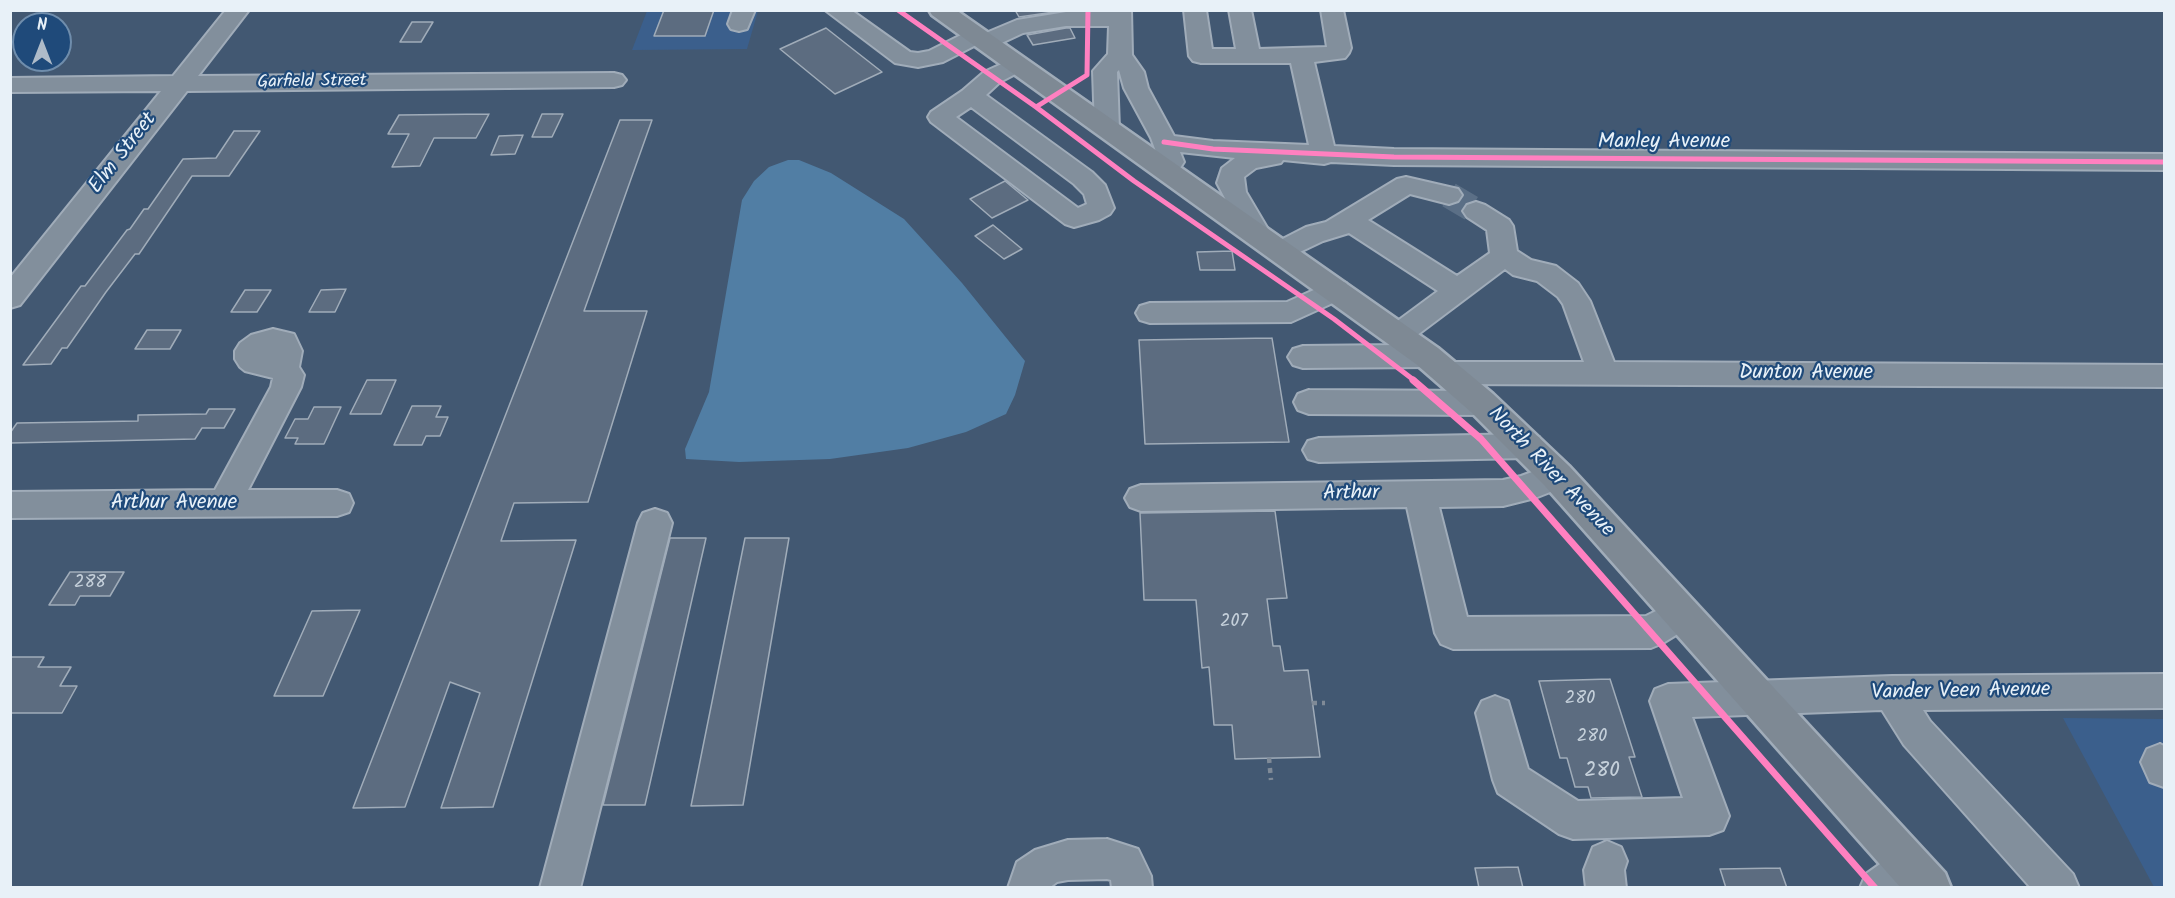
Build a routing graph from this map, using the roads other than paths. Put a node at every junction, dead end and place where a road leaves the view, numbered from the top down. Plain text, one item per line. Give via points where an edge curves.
1 (238, 10) edge
2 (836, 10) edge
3 (940, 10) edge
4 (1195, 10) edge
5 (1240, 10) edge
6 (1332, 10) edge
7 (1120, 15) edge
8 (981, 39) junction
9 (1120, 55) junction
10 (1249, 56) junction
11 (1301, 56) junction
12 (1017, 64) junction
13 (614, 80) dead end
14 (10, 84) edge
15 (180, 84) junction
16 (971, 96) junction
17 (1107, 129) junction
18 (1164, 142) junction
19 (1287, 154) junction
20 (1324, 156) junction
21 (1394, 157) junction
22 (2164, 162) edge
23 (1177, 178) junction
24 (1406, 185) junction
25 (1449, 195) tunnel mouth
26 (1476, 211) tunnel mouth
27 (1341, 226) junction
28 (1280, 250) junction
29 (1504, 256) junction
30 (1336, 290) junction
31 (1458, 290) junction
32 (10, 298) edge
33 (1150, 313) dead end
34 (1398, 335) junction
35 (1303, 357) dead end
36 (1438, 365) junction
37 (284, 369) dead end
38 (1603, 373) junction
39 (2164, 376) edge
40 (1309, 402) dead end
41 (1482, 403) junction
42 (1528, 446) junction
43 (1319, 450) dead end
44 (1557, 476) junction
45 (1420, 494) junction
46 (1141, 498) dead end
47 (337, 503) dead end
48 (224, 504) junction
49 (10, 505) edge
50 (655, 523) dead end
51 (1682, 613) junction
52 (2164, 691) edge
53 (1892, 693) junction
54 (1758, 698) junction
55 (1495, 713) dead end
56 (1907, 881) edge
57 (560, 888) edge
58 (1028, 888) edge
59 (1132, 888) edge
60 (2060, 888) edge

1 - 15 street, Elm Street
2 - 8 street via 903,58 935,57
3 - 8 main road, North River Avenue
4 - 10 street via 1201,56
5 - 10 street
6 - 11 street via 1337,53
7 - 8 street via 1017,27
7 - 9 street
8 - 12 main road, North River Avenue
9 - 17 street via 1105,70
9 - 18 street via 1132,72 1140,97
10 - 11 street
11 - 20 street
12 - 16 street via 992,77
12 - 17 main road, North River Avenue
13 - 15 street, Garfield Street
14 - 15 street, Garfield Street
15 - 32 street, Elm Street
16 - 16 street via 940,117 1074,218 1101,208 1096,190 1083,178
17 - 23 main road, North River Avenue
18 - 19 street, Manley Avenue
18 - 23 street
19 - 20 street, Manley Avenue
19 - 28 street, Manley Avenue via 1248,161 1231,174 1230,183
20 - 21 street, Manley Avenue
21 - 22 street, Manley Avenue
21 - 24 street
23 - 28 main road, North River Avenue
24 - 25 street
24 - 27 street
26 - 29 street via 1500,226
27 - 28 street via 1330,242
27 - 31 street
28 - 30 main road, North River Avenue
29 - 31 street
29 - 38 street via 1523,268 1546,273 1568,290 1576,301
30 - 33 street via 1291,312
30 - 34 main road, North River Avenue
31 - 34 street
34 - 36 main road, North River Avenue
35 - 36 street, Dunton Avenue
36 - 38 street, Dunton Avenue
36 - 41 main road, North River Avenue
37 - 48 street via 289,375 286,387
38 - 39 street, Dunton Avenue
40 - 41 street
41 - 42 main road, North River Avenue
42 - 43 street
42 - 44 main road, North River Avenue
44 - 45 street, Arthur via 1503,493
44 - 51 main road, North River Avenue
45 - 46 street, Arthur
45 - 51 street via 1453,633 1651,632
47 - 48 street, Arthur Avenue
48 - 49 street, Arthur Avenue
50 - 57 street
51 - 54 main road, North River Avenue
52 - 53 street, Vander Veen Avenue
53 - 54 street, Vander Veen Avenue
53 - 60 street via 1917,733
54 - 55 street, Vander Veen Avenue via 1668,701 1710,816 1573,820 1512,780
54 - 56 main road, North River Avenue
58 - 59 street via 1031,876 1049,864 1107,859 1124,863

